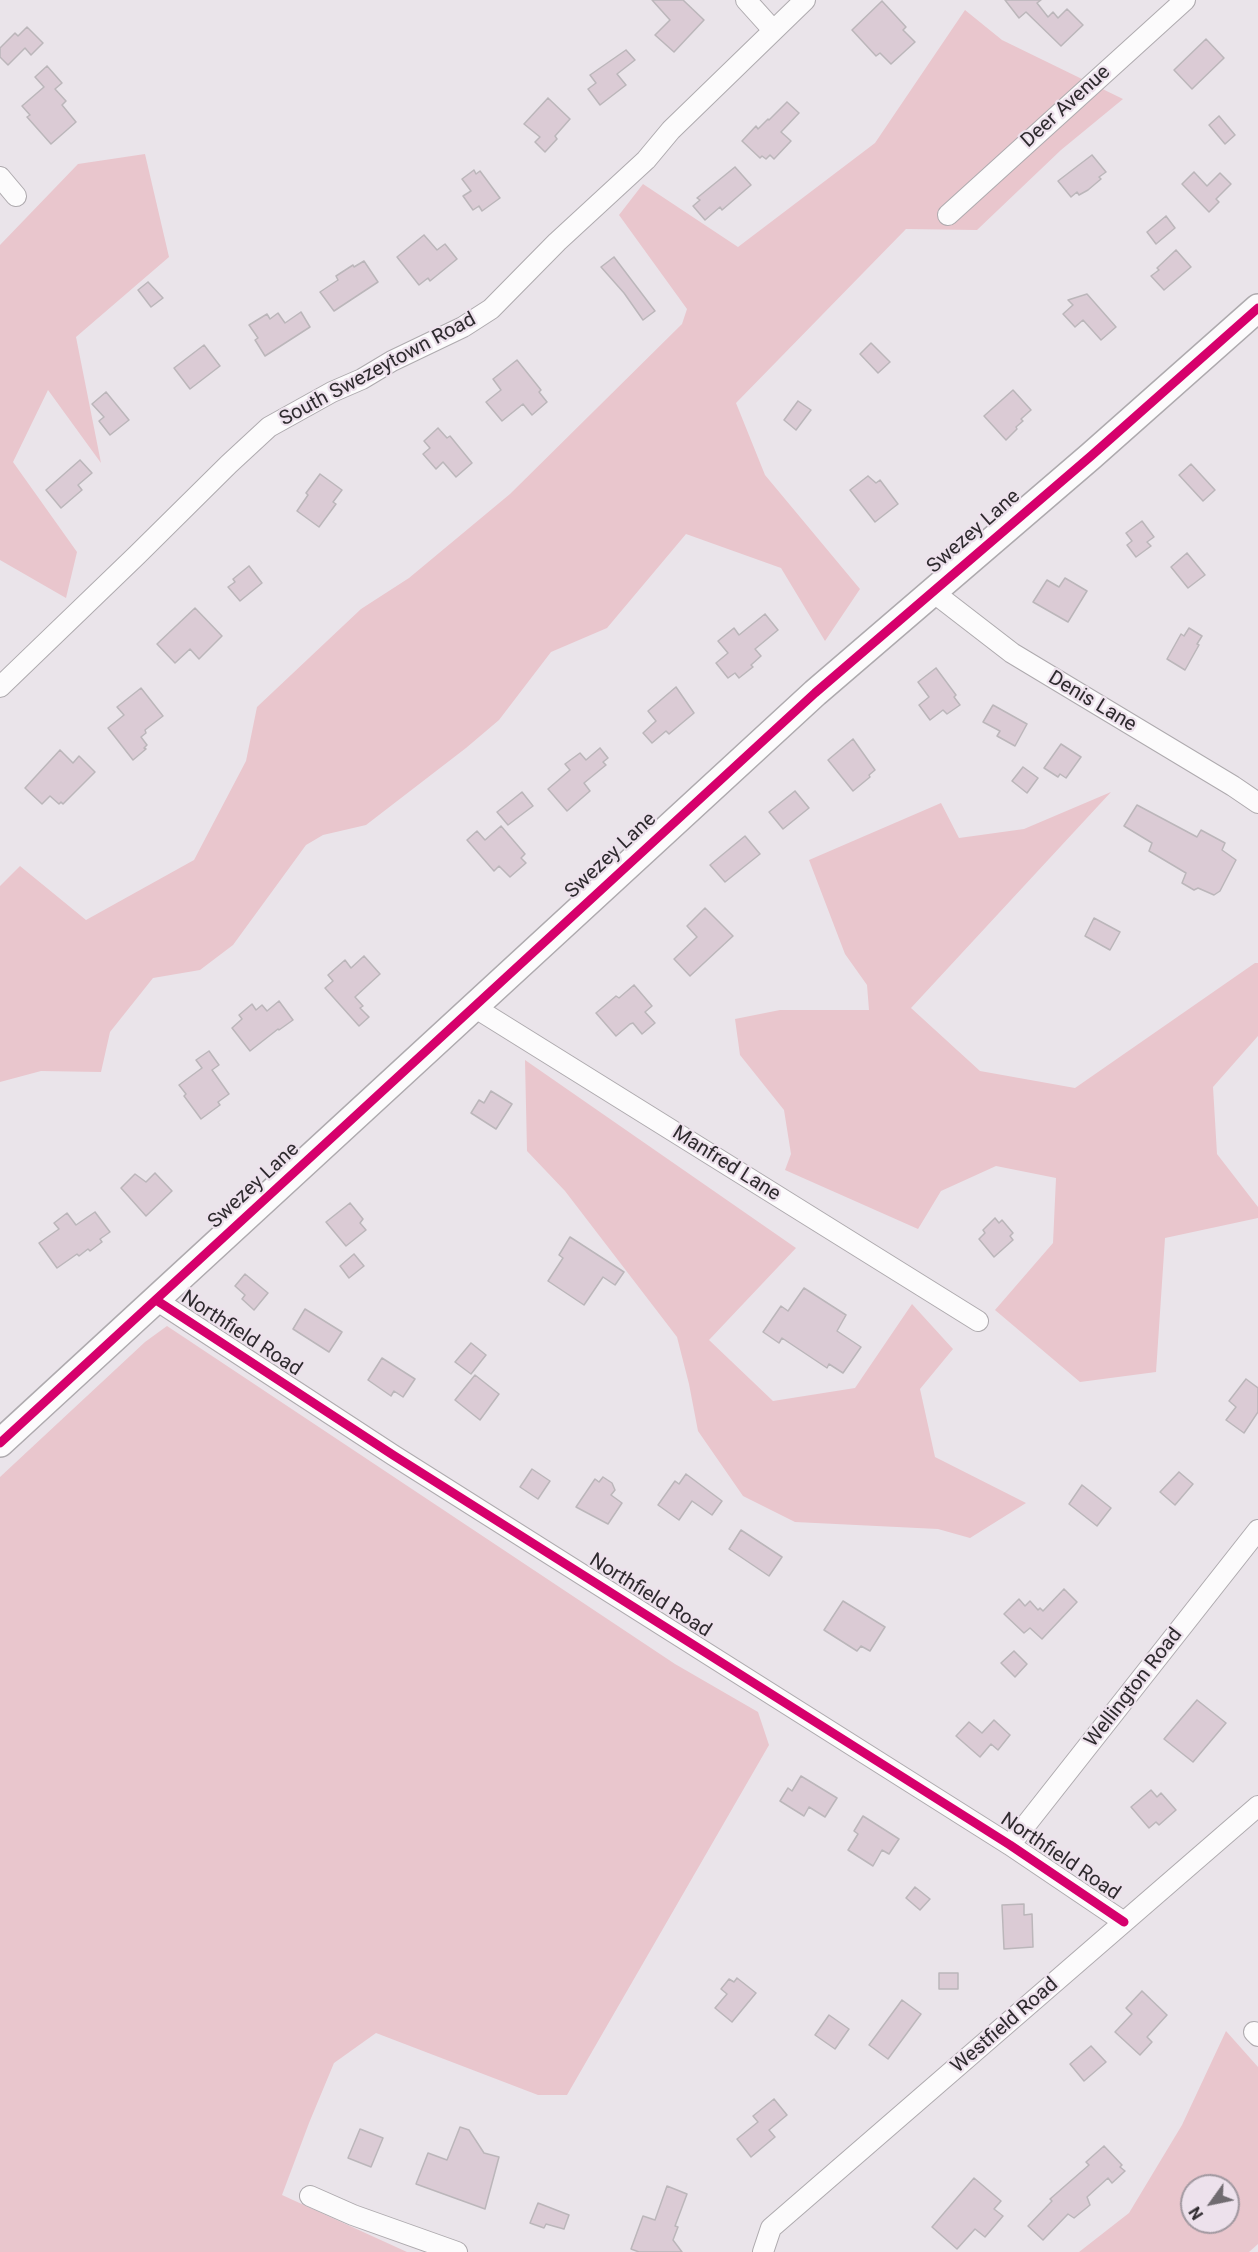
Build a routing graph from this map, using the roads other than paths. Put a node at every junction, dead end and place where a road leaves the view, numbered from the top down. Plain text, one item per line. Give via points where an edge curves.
1 (746, 0) edge
2 (805, 0) edge
3 (1185, 0) edge
4 (773, 30) junction
5 (0, 177) edge
6 (16, 196) dead end
7 (948, 215) dead end
8 (1258, 308) edge
9 (933, 592) junction
10 (0, 687) edge
11 (1258, 802) edge
12 (474, 1007) junction
13 (156, 1300) junction
14 (978, 1321) dead end
15 (0, 1443) edge
16 (1258, 1530) edge
17 (1258, 1806) edge
18 (1010, 1845) junction
19 (1124, 1922) junction
20 (310, 2196) dead end
21 (457, 2252) edge
22 (763, 2252) edge

1 - 4 street
2 - 4 street, South Swezeytown Road
3 - 7 street, Deer Avenue
4 - 10 street, South Swezeytown Road via 671,130 646,160 491,309 269,427
5 - 6 street
8 - 9 street, Swezey Lane
9 - 11 street, Denis Lane via 1012,653
9 - 12 street, Swezey Lane via 815,693
12 - 13 street, Swezey Lane
12 - 14 street, Manfred Lane
13 - 15 street, Swezey Lane
13 - 18 street, Northfield Road via 393,1455
16 - 18 street, Wellington Road
17 - 19 street, Westfield Road
18 - 19 street, Northfield Road
19 - 22 street, Westfield Road via 771,2228
20 - 21 street

